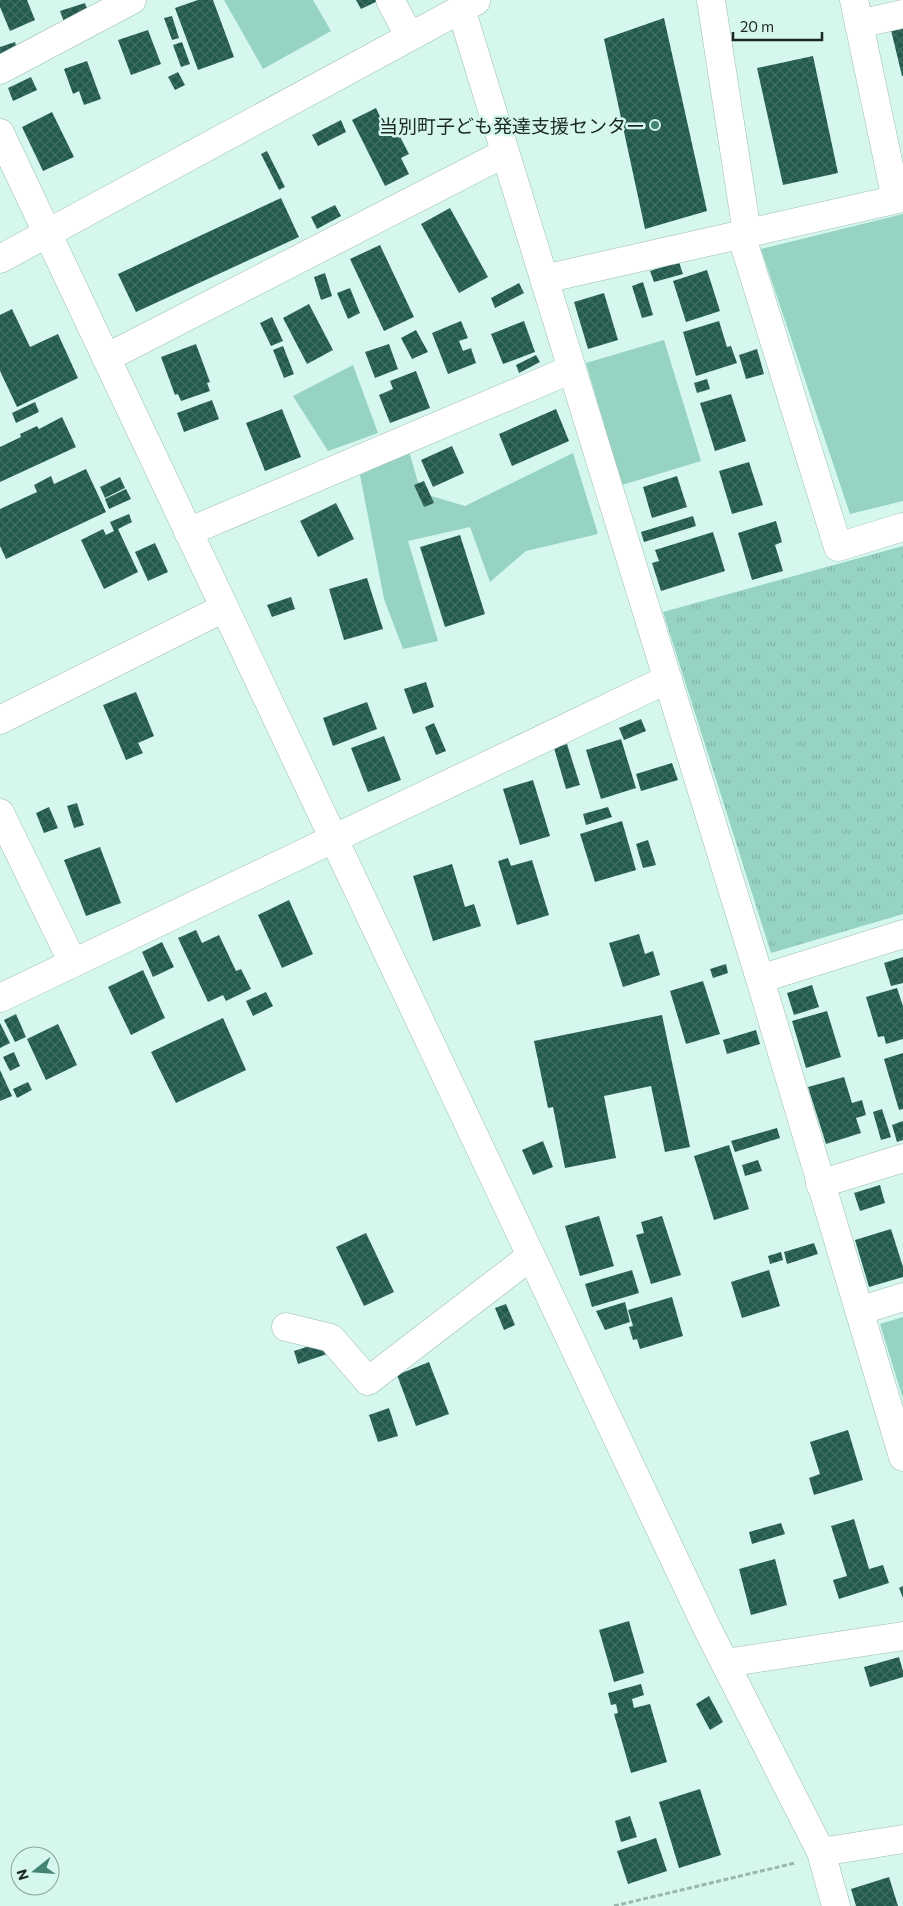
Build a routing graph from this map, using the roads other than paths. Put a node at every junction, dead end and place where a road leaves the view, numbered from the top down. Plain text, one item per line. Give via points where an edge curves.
1 (132, 0) edge
2 (390, 0) edge
3 (710, 0) edge
4 (469, 4) edge
5 (856, 12) edge
6 (903, 14) edge
7 (410, 37) junction
8 (0, 70) edge
9 (0, 133) edge
10 (505, 153) junction
11 (899, 198) edge
12 (47, 233) junction
13 (744, 234) junction
14 (0, 259) edge
15 (544, 279) junction
16 (106, 358) junction
17 (572, 369) junction
18 (903, 527) edge
19 (188, 532) junction
20 (224, 608) junction
21 (668, 679) junction
22 (0, 720) edge
23 (0, 813) edge
24 (334, 838) junction
25 (903, 934) edge
26 (74, 963) junction
27 (760, 978) junction
28 (0, 998) edge
29 (903, 1158) edge
30 (820, 1184) junction
31 (531, 1256) junction
32 (903, 1297) edge
33 (858, 1311) junction
34 (286, 1327) dead end
35 (903, 1458) edge
36 (903, 1636) edge
37 (725, 1664) junction
38 (903, 1839) edge
39 (821, 1852) junction
40 (836, 1906) edge

1 - 8 street
2 - 7 street
3 - 13 street
4 - 7 street
4 - 10 street
5 - 6 street
5 - 11 street
7 - 12 street
9 - 12 street
10 - 15 street
10 - 16 street
11 - 13 street
12 - 14 street
12 - 16 street
13 - 15 street
13 - 18 street via 838,547
15 - 17 street
16 - 19 street
17 - 19 street
17 - 21 street
19 - 20 street
20 - 22 street
20 - 24 street
21 - 24 street
21 - 27 street
23 - 26 street
24 - 26 street
24 - 31 street
25 - 27 street
26 - 28 street
27 - 30 street
29 - 30 street
30 - 33 street
31 - 34 street via 368,1381 331,1338
31 - 37 street
32 - 33 street
33 - 35 street
36 - 37 street
37 - 39 street
38 - 39 street
39 - 40 street

